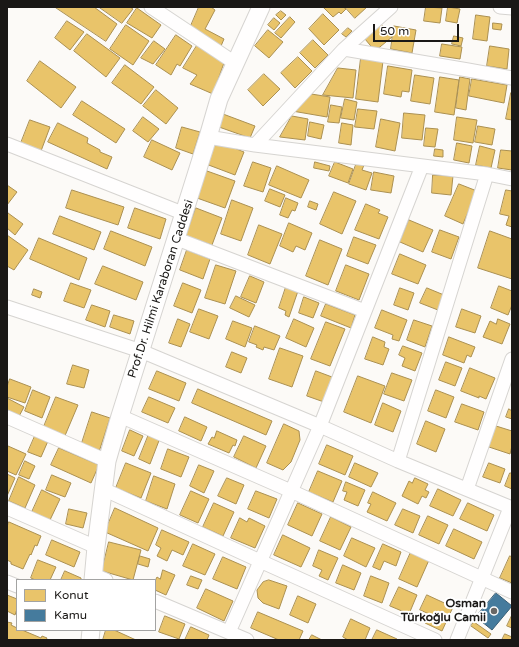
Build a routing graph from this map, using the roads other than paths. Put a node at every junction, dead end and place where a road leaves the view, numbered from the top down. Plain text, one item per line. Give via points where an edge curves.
1 (152, 7) edge
2 (261, 7) edge
3 (391, 7) edge
4 (500, 7) edge
5 (512, 8) edge
6 (344, 48) junction
7 (235, 63) junction
8 (512, 78) edge
9 (208, 138) junction
10 (7, 144) edge
11 (255, 146) junction
12 (422, 166) junction
13 (487, 174) junction
14 (512, 179) edge
15 (184, 214) junction
16 (177, 238) junction
17 (7, 307) edge
18 (365, 311) junction
19 (141, 352) junction
20 (512, 359) edge
21 (120, 416) junction
22 (7, 417) edge
23 (320, 426) junction
24 (108, 460) junction
25 (398, 461) junction
26 (103, 489) junction
27 (467, 489) junction
28 (291, 491) junction
29 (7, 508) edge
30 (511, 508) edge
31 (96, 547) junction
32 (260, 562) junction
33 (98, 578) edge
34 (482, 578) junction
35 (512, 592) edge
36 (156, 601) edge
37 (229, 632) junction
38 (247, 640) edge
39 (435, 640) edge
40 (458, 640) edge

1 - 7 street
2 - 7 street, Prof.Dr. Hilmi Karaboran Caddesi
3 - 6 street
4 - 5 street
6 - 8 street
6 - 11 street
7 - 9 street, Prof.Dr. Hilmi Karaboran Caddesi via 219,99
9 - 11 street
9 - 15 street, Prof.Dr. Hilmi Karaboran Caddesi
10 - 15 street
11 - 12 street
12 - 13 street
12 - 18 street
13 - 14 street
13 - 25 street
15 - 16 street, Prof.Dr. Hilmi Karaboran Caddesi
16 - 18 street
16 - 19 street, Prof.Dr. Hilmi Karaboran Caddesi
17 - 19 street
18 - 23 street
19 - 21 street, Prof.Dr. Hilmi Karaboran Caddesi
19 - 23 street
20 - 27 street
21 - 24 street, Prof.Dr. Hilmi Karaboran Caddesi
21 - 28 street
22 - 24 street
23 - 25 street
23 - 28 street
24 - 26 street, Prof.Dr. Hilmi Karaboran Caddesi
25 - 27 street
26 - 31 street, Prof.Dr. Hilmi Karaboran Caddesi
26 - 32 street
27 - 30 street
28 - 32 street
28 - 34 street
29 - 31 street
30 - 34 street
31 - 33 street, Prof.Dr. Hilmi Karaboran Caddesi
32 - 37 street
32 - 39 street
34 - 35 street
34 - 40 street
36 - 37 street
37 - 38 street

